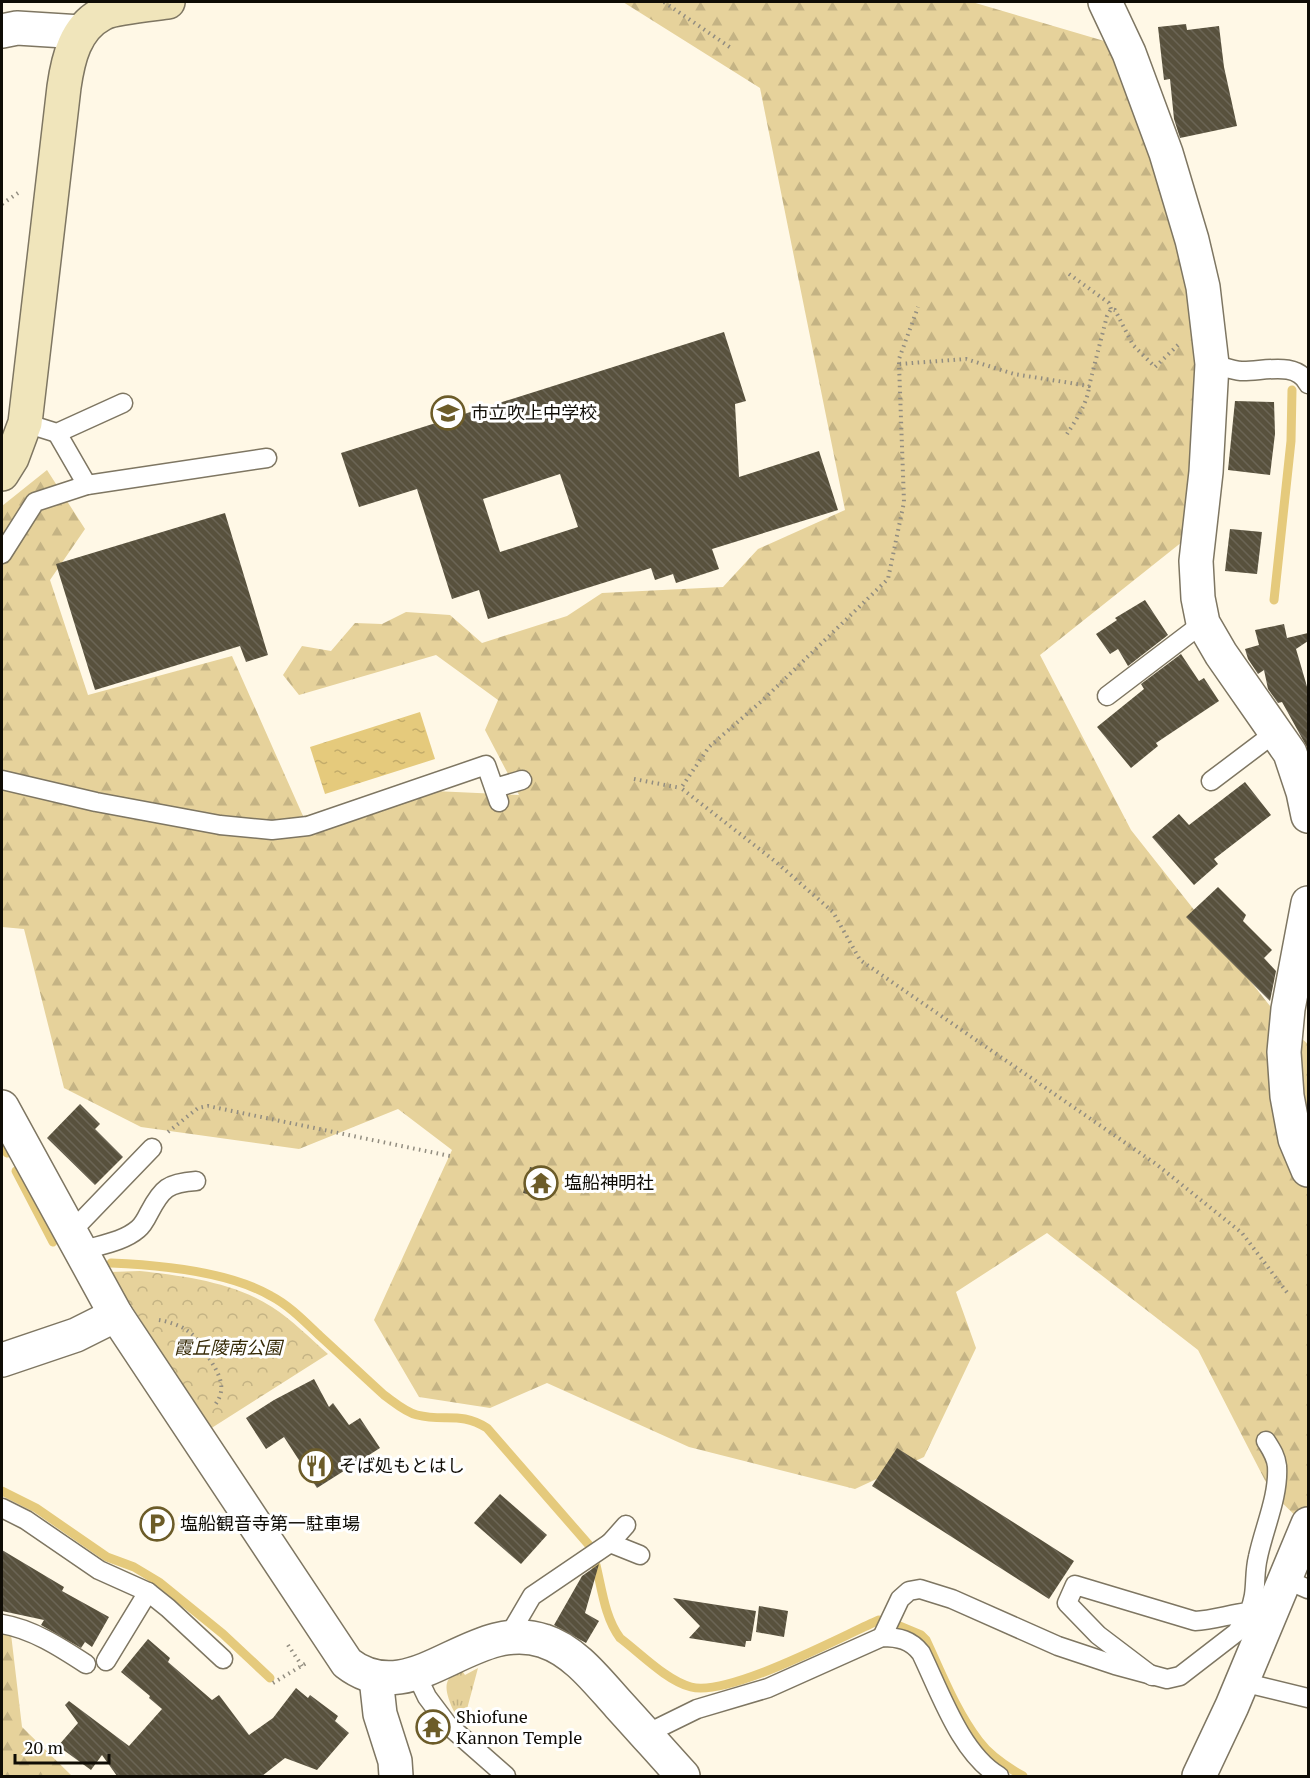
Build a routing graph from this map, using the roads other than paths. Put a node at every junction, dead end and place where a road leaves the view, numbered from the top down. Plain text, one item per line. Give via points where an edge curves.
1 (168, 2) edge
2 (1105, 2) edge
3 (95, 16) edge
4 (2, 31) edge
5 (1212, 364) junction
6 (1308, 384) edge
7 (123, 403) dead end
8 (25, 423) junction
9 (57, 433) junction
10 (267, 458) dead end
11 (2, 474) edge
12 (87, 485) junction
13 (2, 554) edge
14 (1203, 623) junction
15 (1107, 696) dead end
16 (1276, 732) junction
17 (2, 780) edge
18 (522, 780) dead end
19 (1211, 782) dead end
20 (1308, 816) edge
21 (1308, 903) edge
22 (2, 1107) edge
23 (152, 1148) road end
24 (1308, 1170) edge
25 (196, 1181) dead end
26 (76, 1242) junction
27 (117, 1315) junction
28 (2, 1360) edge
29 (1266, 1441) dead end
30 (2, 1508) edge
31 (1308, 1524) edge
32 (626, 1525) dead end
33 (610, 1542) junction
34 (640, 1556) dead end
35 (1297, 1584) edge
36 (148, 1592) junction
37 (1258, 1616) junction
38 (2, 1624) edge
39 (508, 1636) junction
40 (882, 1637) junction
41 (223, 1659) dead end
42 (106, 1661) dead end
43 (86, 1664) dead end
44 (416, 1674) junction
45 (1152, 1676) junction
46 (376, 1678) junction
47 (1242, 1682) junction
48 (1308, 1698) edge
49 (646, 1734) junction
50 (396, 1776) edge
51 (506, 1776) edge
52 (683, 1776) edge
53 (999, 1776) edge
54 (1199, 1776) edge

1 - 3 street
2 - 5 street via 1129,53 1174,175 1203,287
3 - 4 street
3 - 8 street via 72,50 64,87
5 - 6 lane via 1239,371 1293,370 1305,377
5 - 14 street via 1196,561
7 - 9 lane
8 - 9 lane
8 - 11 street
9 - 12 lane
10 - 12 lane
12 - 13 lane via 35,502
14 - 15 lane
14 - 16 street
16 - 19 lane
16 - 20 street via 1290,753
17 - 18 lane via 220,825 272,830 308,826 486,765 497,795
21 - 24 street via 1284,1052 1295,1139
22 - 26 street
23 - 26 lane
25 - 26 lane via 165,1188 136,1231 119,1239
26 - 27 street
27 - 28 street via 76,1335
27 - 46 street via 347,1663
29 - 37 lane via 1277,1466 1257,1560
30 - 36 lane via 99,1570
31 - 35 street
32 - 33 lane
33 - 34 lane
33 - 39 lane via 532,1596
35 - 37 street
36 - 41 lane
36 - 42 lane
37 - 45 lane via 1180,1676
37 - 45 lane via 1231,1614 1195,1621 1076,1585 1067,1603 1098,1635
37 - 47 street
38 - 43 lane via 55,1643
39 - 44 street via 488,1641
39 - 49 street via 527,1636 563,1651
40 - 45 lane via 900,1599 909,1591 920,1589 1058,1646
40 - 49 lane via 768,1688 697,1709
40 - 53 lane via 897,1637 914,1644 958,1730 974,1753
44 - 46 street via 397,1679
44 - 51 lane via 448,1725
46 - 50 street via 380,1714
47 - 48 lane
47 - 54 street
49 - 52 street

